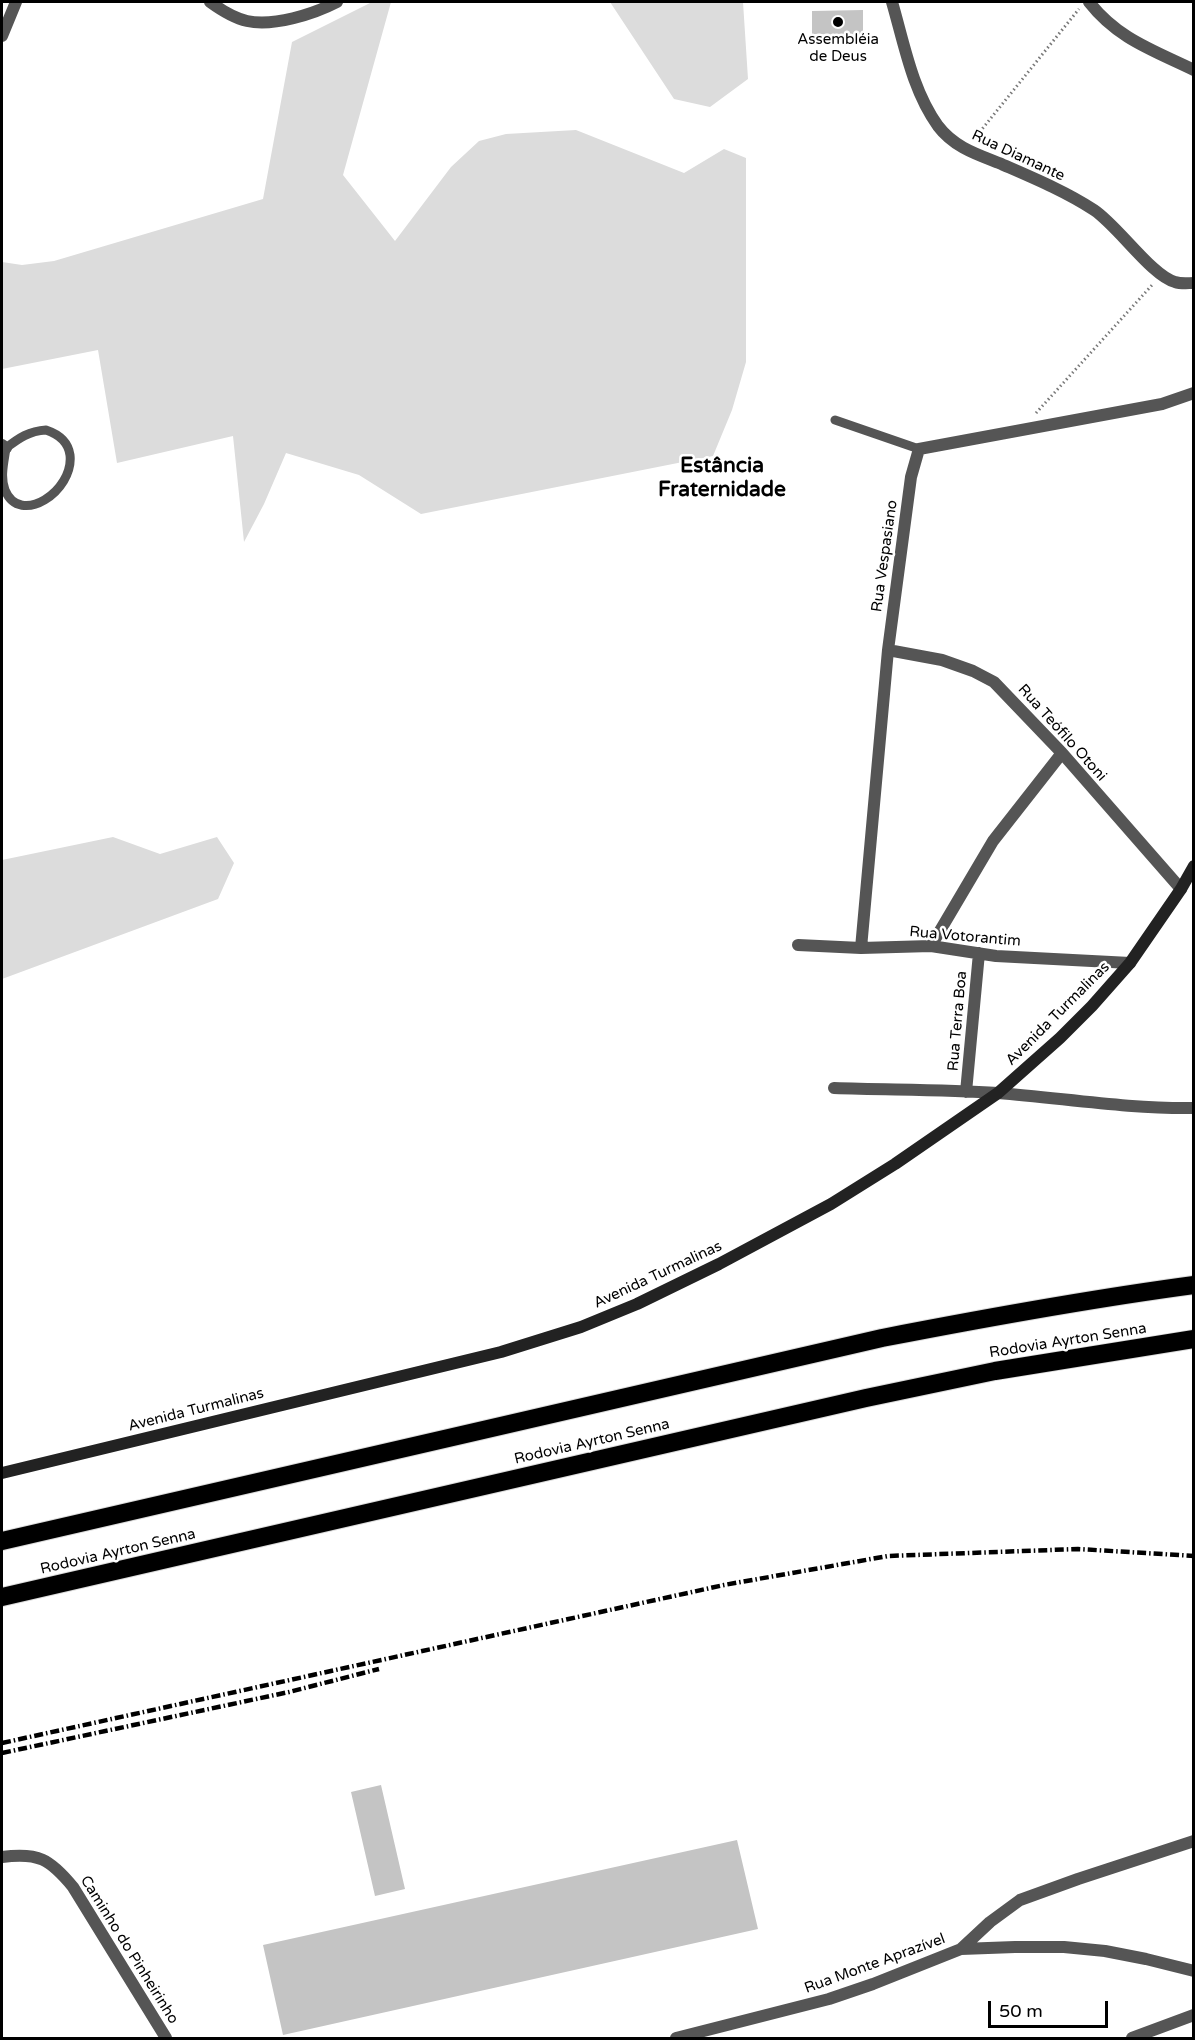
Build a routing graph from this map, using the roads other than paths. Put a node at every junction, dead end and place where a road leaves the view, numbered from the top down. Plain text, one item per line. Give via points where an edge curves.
1 (16, 2) edge
2 (210, 2) edge
3 (337, 2) edge
4 (892, 2) edge
5 (1089, 2) edge
6 (2, 36) edge
7 (1194, 70) edge
8 (1194, 283) edge
9 (1194, 393) edge
10 (835, 420) dead end
11 (4, 447) edge
12 (919, 449) junction
13 (888, 650) junction
14 (1062, 753) junction
15 (1193, 868) edge
16 (1181, 888) junction
17 (798, 945) dead end
18 (932, 946) junction
19 (861, 948) junction
20 (979, 953) junction
21 (1130, 963) junction
22 (834, 1088) dead end
23 (966, 1092) junction
24 (998, 1093) junction
25 (1194, 1108) edge
26 (1194, 1285) edge
27 (1194, 1339) edge
28 (2, 1473) edge
29 (2, 1542) edge
30 (2, 1597) edge
31 (1194, 1841) edge
32 (2, 1857) edge
33 (961, 1949) junction
34 (1194, 1971) edge
35 (1194, 2015) edge
36 (166, 2038) edge
37 (676, 2038) edge
38 (1132, 2038) edge

1 - 6 street
2 - 3 street via 248,21 277,21
4 - 8 street, Rua Diamante via 925,104 939,128 965,150 1076,198 1099,213 1161,275 1176,283
5 - 7 street via 1102,19 1129,39
9 - 12 street via 1162,404
10 - 12 lane
11 - 11 lane via 2,476 10,499 20,504 41,503 63,484 70,461 69,449 56,433 32,431
12 - 13 street, Rua Vespasiano via 911,477
13 - 14 street, Rua Teófilo Otoni via 942,660 994,682
13 - 19 street, Rua Vespasiano
14 - 16 street, Rua Teófilo Otoni
14 - 18 street via 993,841
15 - 16 street, Avenida Turmalinas
16 - 21 street, Avenida Turmalinas
17 - 19 street, Rua Votorantim
18 - 19 street, Rua Votorantim
18 - 20 street, Rua Votorantim
20 - 21 street, Rua Votorantim
20 - 23 street, Rua Terra Boa
21 - 24 street, Avenida Turmalinas via 1068,1030
22 - 23 street
23 - 24 street
24 - 25 street
24 - 28 street, Avenida Turmalinas via 831,1204 719,1264 581,1327 434,1369
26 - 29 highway via 882,1338
27 - 30 highway, Rodovia Ayrton Senna via 995,1371 878,1395
31 - 33 street via 1020,1900
32 - 36 street, Caminho do Pinheirinho via 42,1858 59,1869
33 - 34 street, Rua Monte Aprazível via 1064,1947 1105,1951
33 - 37 street, Rua Monte Aprazível via 829,1999
35 - 38 street

